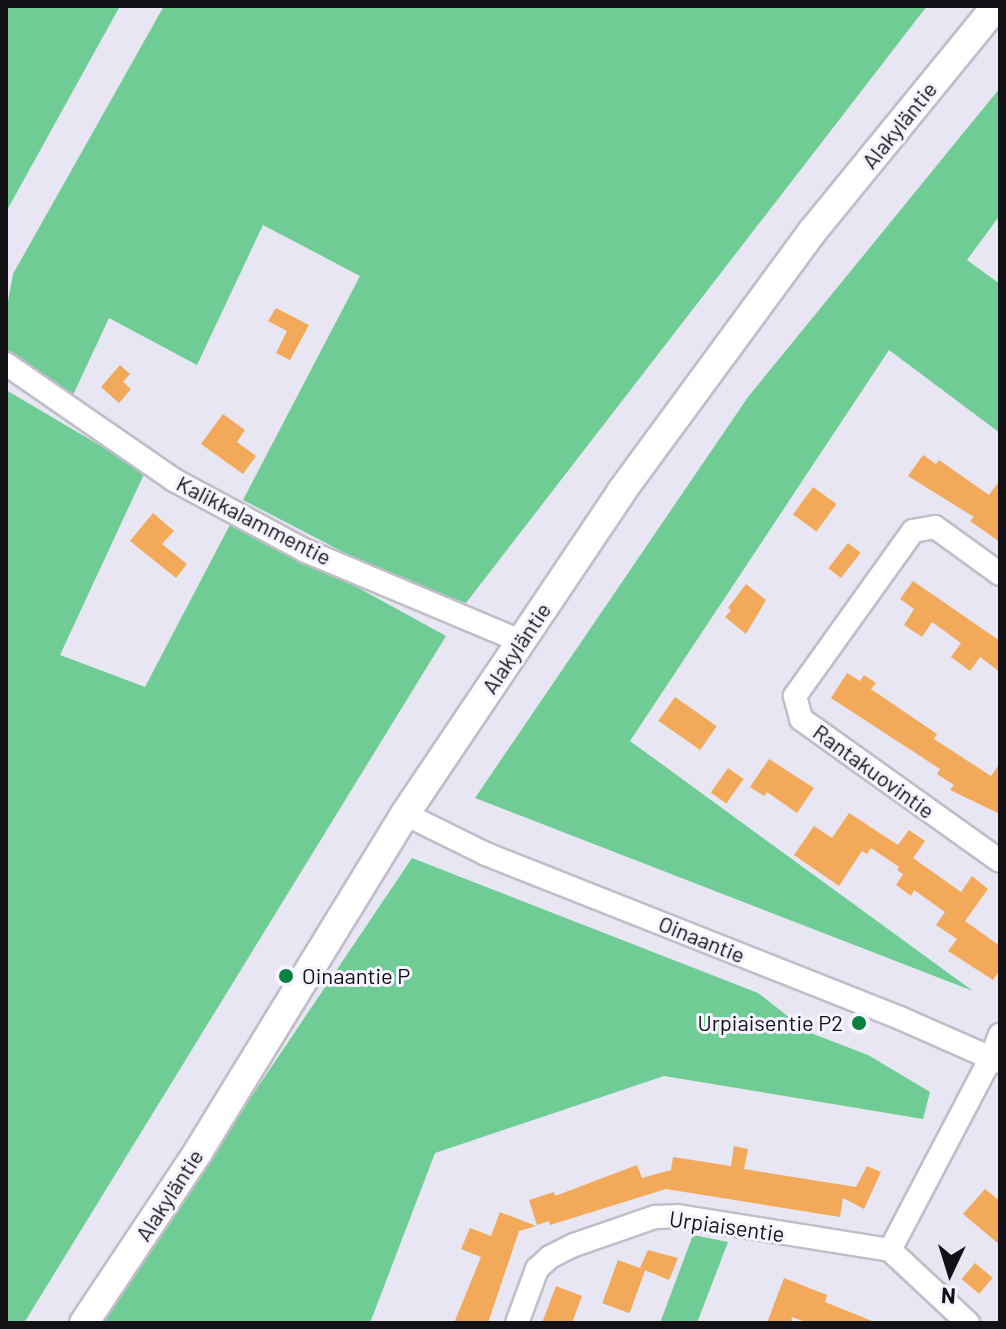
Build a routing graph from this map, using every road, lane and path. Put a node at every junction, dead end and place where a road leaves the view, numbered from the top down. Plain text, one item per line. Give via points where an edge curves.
1 (996, 6) edge
2 (6, 364) edge
3 (1000, 574) edge
4 (520, 641) junction
5 (405, 814) junction
6 (1000, 861) edge
7 (1000, 1035) edge
8 (996, 1060) edge
9 (890, 1250) junction
10 (84, 1323) edge
11 (517, 1323) edge
12 (968, 1323) edge

1 - 4 main road, Alakyläntie via 812,232 621,492
2 - 4 street, Kalikkalammentie via 174,480 280,536
3 - 6 street, Rantakuovintie via 935,527 913,531 795,696 801,719
4 - 5 main road, Alakyläntie
5 - 8 street, Oinaantie via 486,854
5 - 10 main road, Alakyläntie via 198,1152
7 - 8 street
8 - 9 street
9 - 11 street, Urpiaisentie via 678,1216 655,1217 550,1257 537,1269
9 - 12 street

